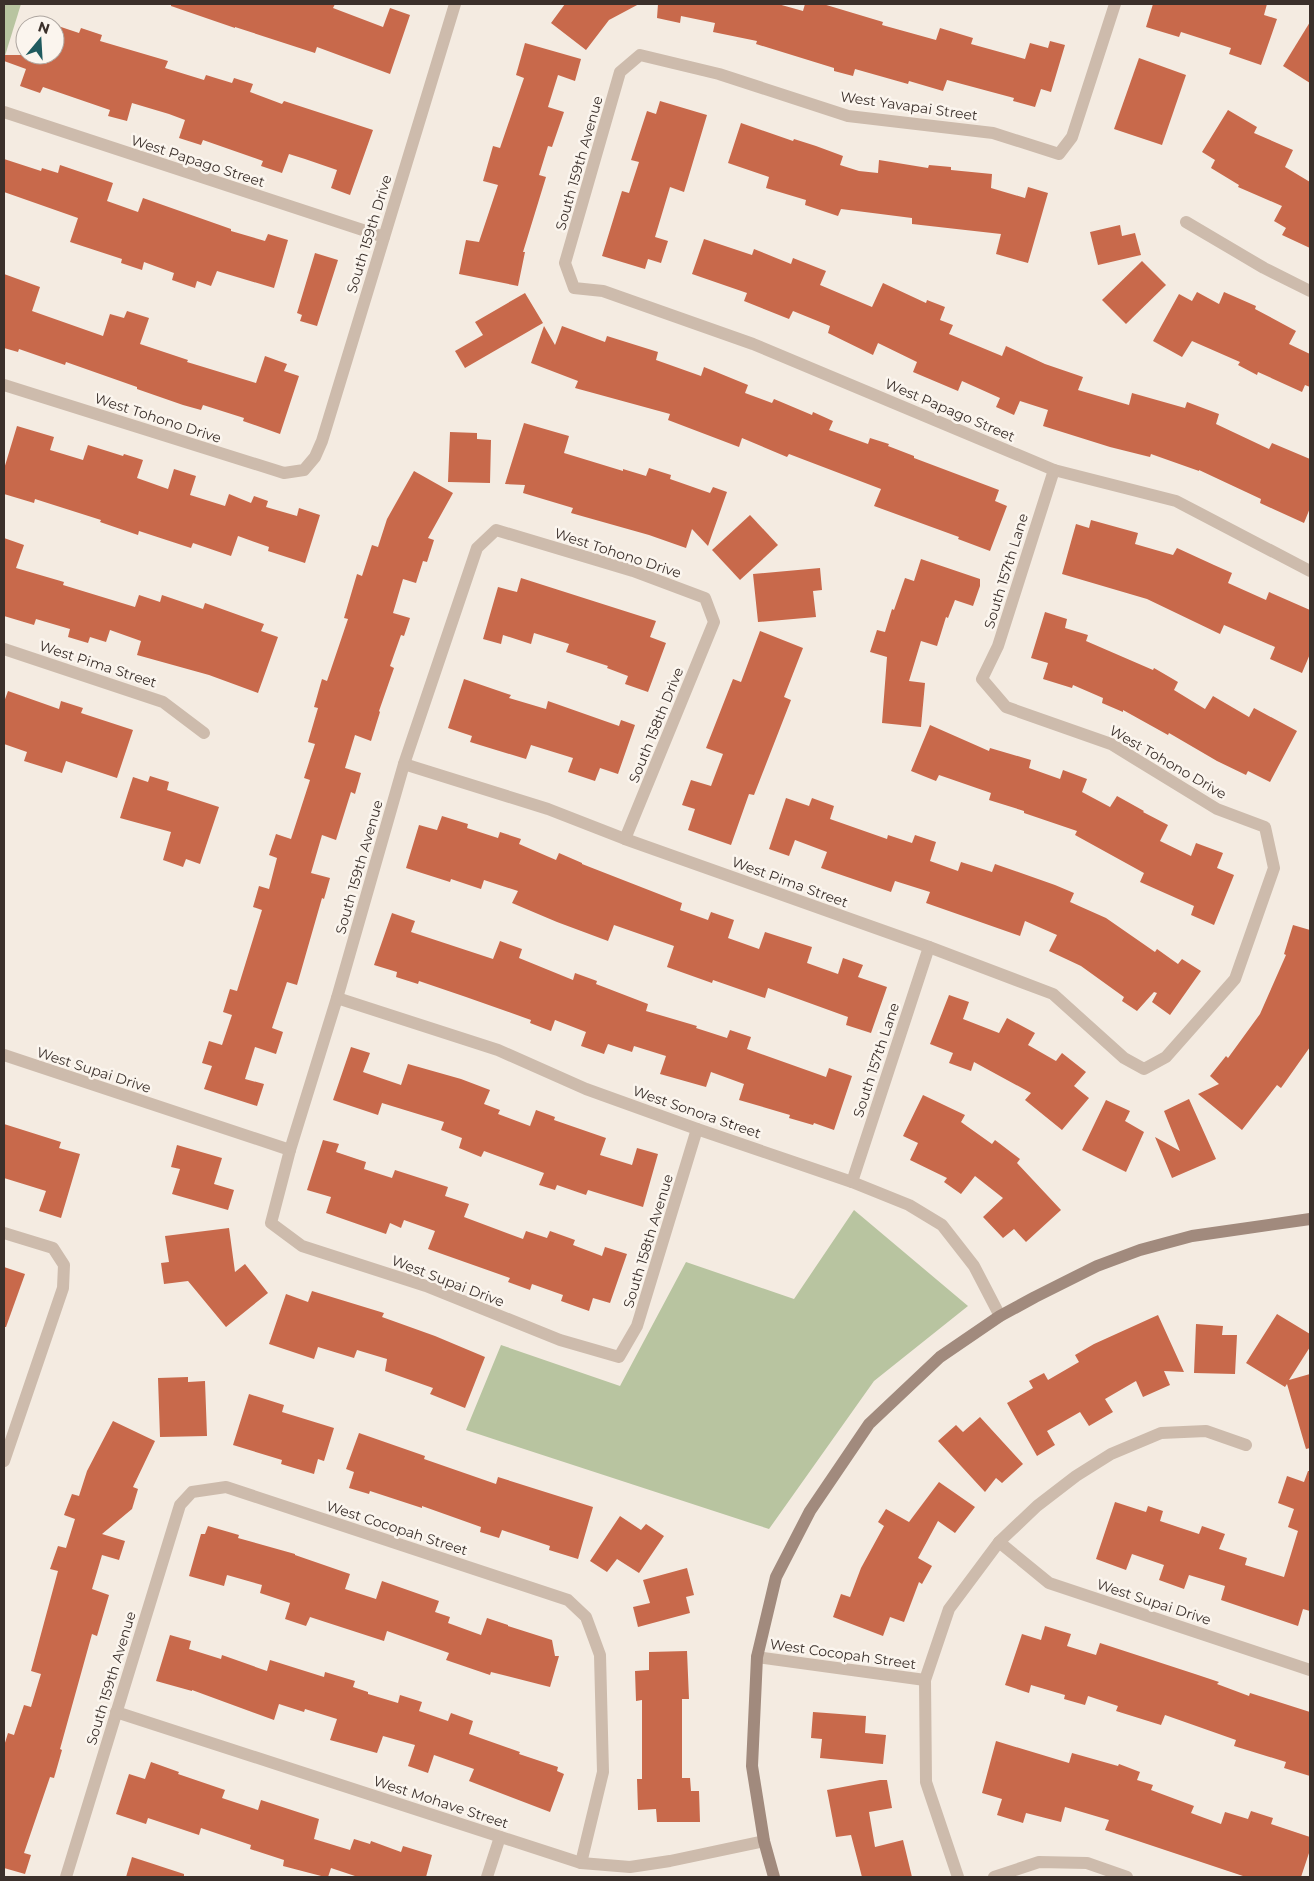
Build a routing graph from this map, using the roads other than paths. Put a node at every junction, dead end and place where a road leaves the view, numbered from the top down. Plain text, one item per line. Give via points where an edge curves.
1 (455, 4) edge
2 (1115, 4) edge
3 (640, 55) joint
4 (4, 112) edge
5 (1186, 222) dead end
6 (384, 237) junction
7 (574, 288) joint
8 (1310, 291) edge
9 (4, 385) edge
10 (304, 470) joint
11 (1054, 470) junction
12 (496, 530) joint
13 (1310, 570) edge
14 (714, 622) joint
15 (4, 649) edge
16 (982, 679) joint
17 (204, 733) dead end
18 (404, 764) junction
19 (625, 839) junction
20 (930, 947) junction
21 (337, 998) junction
22 (4, 1055) edge
23 (1144, 1069) joint
24 (697, 1129) junction
25 (290, 1150) junction
26 (852, 1182) junction
27 (1310, 1220) edge
28 (271, 1223) joint
29 (4, 1233) edge
30 (1000, 1316) junction
31 (619, 1357) joint
32 (1246, 1445) dead end
33 (4, 1461) edge
34 (192, 1492) joint
35 (999, 1542) junction
36 (757, 1657) junction
37 (1310, 1670) edge
38 (925, 1680) junction
39 (116, 1712) junction
40 (500, 1837) junction
41 (764, 1841) junction
42 (581, 1863) junction
43 (66, 1877) edge
44 (487, 1877) edge
45 (774, 1877) edge
46 (958, 1877) edge
47 (994, 1877) edge
48 (1127, 1877) edge

1 - 6 street, South 159th Drive
2 - 3 street, West Yavapai Street via 1072,137 1059,154 993,134 848,116 719,74
3 - 7 street, South 159th Avenue via 620,72 566,263
4 - 6 street, West Papago Street
5 - 8 street
6 - 10 street, South 159th Drive via 322,441
7 - 11 street, West Papago Street via 603,291 753,344
9 - 10 street, West Tohono Drive via 248,462 284,472
11 - 13 street, West Papago Street via 1176,501
11 - 16 street, South 157th Lane via 998,646
12 - 14 street, West Tohono Drive via 633,571 705,598
12 - 18 street, South 159th Avenue via 477,548
14 - 19 street, South 158th Drive
15 - 17 street, West Pima Street via 163,702
16 - 23 street, West Tohono Drive via 1006,707 1111,744 1217,809 1265,828 1274,868 1235,979 1166,1057
18 - 19 street, West Pima Street via 548,809
18 - 21 street, South 159th Avenue
19 - 20 street, West Pima Street
20 - 23 street, West Pima Street via 1053,994 1124,1058
20 - 26 street, South 157th Lane
21 - 24 street, West Sonora Street via 498,1050 586,1089
21 - 25 street, South 159th Avenue
22 - 25 street, West Supai Drive
24 - 26 street, West Sonora Street
24 - 31 street, South 158th Avenue via 637,1326
25 - 28 street, South 159th Avenue
26 - 30 street, West Sonora Street via 910,1204 942,1225 974,1266
27 - 30 street via 1192,1236 1140,1250 1097,1266
28 - 31 street, West Supai Drive via 302,1246 426,1286 560,1340
29 - 33 street via 53,1248 64,1265 63,1288
30 - 36 street via 940,1357 869,1424 810,1511 776,1577
32 - 35 street via 1206,1431 1161,1433 1111,1454 1076,1476
34 - 39 street, South 159th Avenue via 180,1505
34 - 42 street, West Cocopah Street via 226,1487 568,1600 586,1617 600,1655 603,1772
35 - 37 street, West Supai Drive via 1049,1583
35 - 38 street via 949,1609
36 - 38 street, West Cocopah Street
36 - 41 street via 752,1766
38 - 46 street via 926,1782
39 - 40 street, West Mohave Street
39 - 43 street, South 159th Avenue
40 - 42 street, West Mohave Street
40 - 44 street
41 - 42 street, West Mohave Street via 630,1867
41 - 45 street
47 - 48 street via 1039,1862 1087,1864

